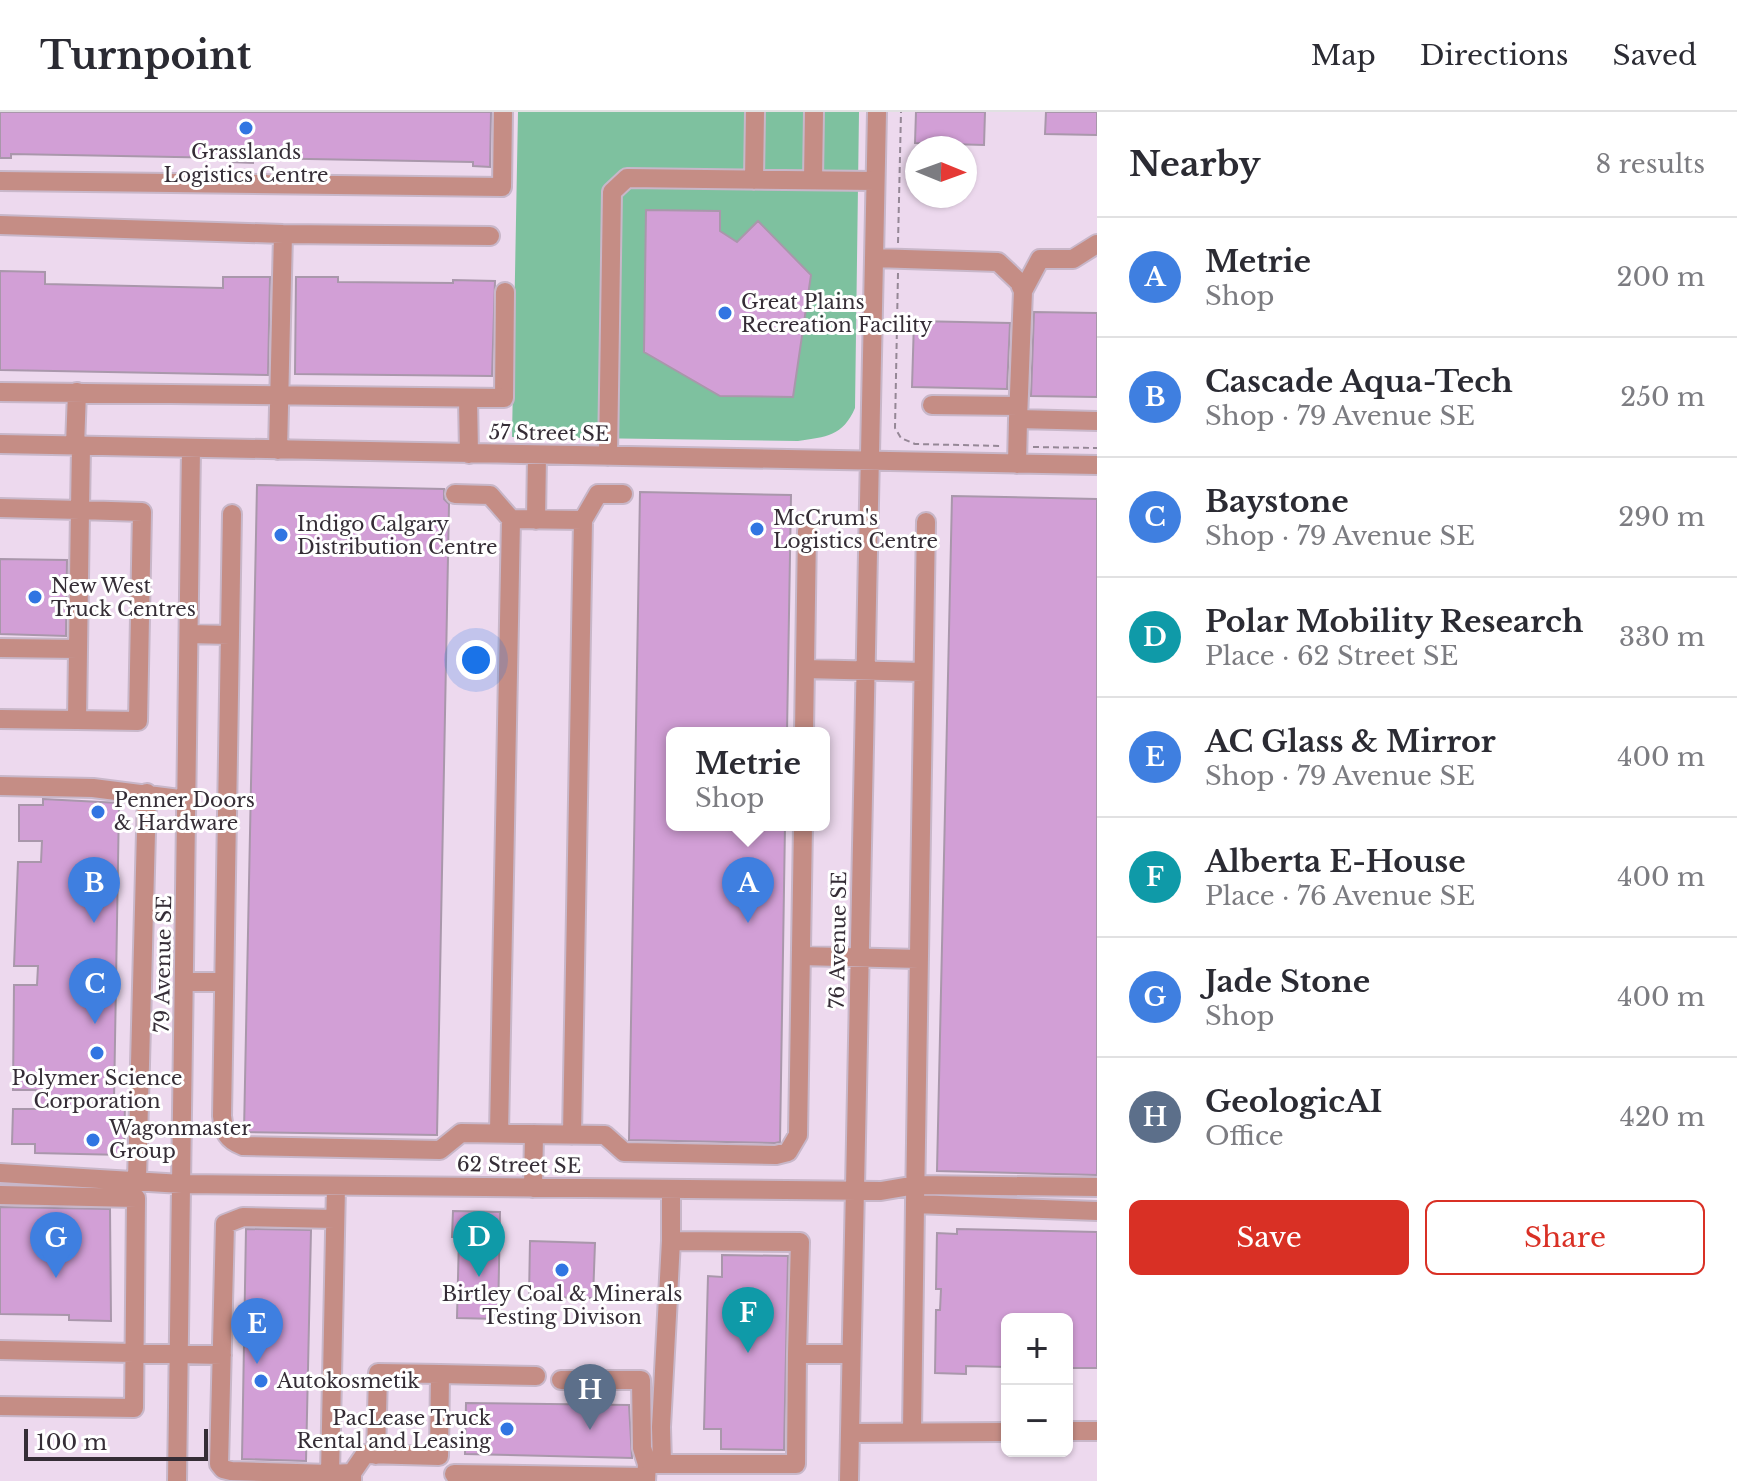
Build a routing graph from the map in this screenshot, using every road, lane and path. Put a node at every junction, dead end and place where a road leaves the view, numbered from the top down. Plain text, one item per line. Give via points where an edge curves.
1 (503, 112) edge
2 (755, 112) edge
3 (814, 112) edge
4 (877, 112) edge
5 (901, 112) edge
6 (754, 180) junction
7 (813, 180) junction
8 (0, 181) edge
9 (875, 181) junction
10 (0, 225) edge
11 (283, 234) junction
12 (490, 236) dead end
13 (1097, 244) edge
14 (874, 258) junction
15 (898, 258) junction
16 (1023, 291) junction
17 (505, 292) dead end
18 (0, 392) edge
19 (77, 392) junction
20 (278, 394) junction
21 (468, 398) junction
22 (932, 405) dead end
23 (1018, 412) junction
24 (1097, 421) edge
25 (0, 444) edge
26 (78, 446) junction
27 (191, 448) junction
28 (1097, 448) edge
29 (278, 450) junction
30 (469, 454) junction
31 (537, 455) junction
32 (1017, 455) junction
33 (608, 456) junction
34 (870, 462) junction
35 (1097, 465) edge
36 (455, 494) dead end
37 (623, 494) dead end
38 (0, 508) edge
39 (80, 510) junction
40 (232, 514) dead end
41 (511, 519) junction
42 (536, 520) junction
43 (583, 520) junction
44 (926, 522) dead end
45 (807, 531) dead end
46 (189, 634) junction
47 (230, 635) junction
48 (0, 648) edge
49 (78, 649) junction
50 (805, 669) junction
51 (865, 670) junction
52 (923, 672) junction
53 (0, 719) edge
54 (77, 720) junction
55 (804, 727) edge
56 (0, 786) edge
57 (147, 793) junction
58 (187, 800) junction
59 (803, 831) edge
60 (801, 956) junction
61 (860, 957) junction
62 (919, 959) junction
63 (184, 982) junction
64 (224, 982) junction
65 (499, 1133) junction
66 (534, 1134) junction
67 (572, 1135) junction
68 (0, 1173) edge
69 (137, 1180) junction
70 (182, 1184) junction
71 (916, 1185) junction
72 (336, 1186) junction
73 (1097, 1187) edge
74 (533, 1188) junction
75 (671, 1189) junction
76 (855, 1190) junction
77 (0, 1195) edge
78 (915, 1204) junction
79 (1097, 1211) edge
80 (335, 1219) junction
81 (671, 1241) junction
82 (0, 1350) edge
83 (135, 1353) junction
84 (797, 1354) junction
85 (851, 1354) junction
86 (179, 1355) junction
87 (222, 1355) junction
88 (440, 1374) junction
89 (536, 1376) dead end
90 (561, 1380) dead end
91 (0, 1406) edge
92 (1073, 1431) edge
93 (1097, 1431) edge
94 (912, 1432) junction
95 (1001, 1432) edge
96 (850, 1433) junction
97 (376, 1455) junction
98 (650, 1471) edge
99 (330, 1474) junction
100 (454, 1474) dead end
101 (352, 1477) edge
102 (498, 1478) edge
103 (177, 1481) edge
104 (849, 1481) edge

1 - 8 street via 502,187
2 - 6 street
3 - 7 street
4 - 9 street, 76 Avenue SE
5 - 15 path
6 - 7 street
6 - 33 street via 627,178 612,192
7 - 9 street
9 - 14 street, 76 Avenue SE
10 - 11 street
11 - 12 street
11 - 20 street
13 - 16 street via 1073,259 1040,259
14 - 15 street
14 - 34 street, 76 Avenue SE
15 - 16 street via 998,262
15 - 32 path via 895,428 901,438
16 - 23 street
17 - 21 street via 504,398
18 - 19 street
19 - 20 street
19 - 26 street
20 - 21 street
20 - 29 street
21 - 30 street
22 - 23 street
23 - 24 street
23 - 32 street
25 - 26 street, 57 Street SE
26 - 27 street, 57 Street SE
26 - 39 street
27 - 29 street, 57 Street SE
27 - 46 street, 79 Avenue SE
28 - 32 path
29 - 30 street, 57 Street SE
30 - 31 street, 57 Street SE
31 - 33 street, 57 Street SE
31 - 42 street
32 - 34 street, 57 Street SE
32 - 35 street, 57 Street SE
33 - 34 street, 57 Street SE
34 - 51 street, 76 Avenue SE
36 - 41 street via 490,495
37 - 43 street via 598,494
38 - 39 street
39 - 49 street
39 - 54 street via 142,512 138,721
40 - 47 street
41 - 42 street
41 - 65 street
42 - 43 street
43 - 67 street
44 - 52 street
45 - 50 street
46 - 47 street
46 - 58 street, 79 Avenue SE
47 - 64 street
48 - 49 street
49 - 54 street
50 - 51 street
50 - 55 street
51 - 52 street
51 - 61 street, 76 Avenue SE
52 - 62 street
53 - 54 street
56 - 57 street
57 - 58 street
57 - 69 street
58 - 63 street, 79 Avenue SE
59 - 60 street
60 - 61 street
60 - 67 street via 798,1135 788,1152 624,1152 605,1135
61 - 62 street
61 - 76 street, 76 Avenue SE
62 - 71 street
63 - 64 street
63 - 70 street, 79 Avenue SE
64 - 65 street via 222,1116 223,1132 231,1142 440,1150 461,1133
65 - 66 street
66 - 67 street
66 - 74 street
68 - 69 street, 62 Street SE
69 - 70 street, 62 Street SE
70 - 72 street, 62 Street SE
70 - 86 street, 79 Avenue SE
71 - 73 street, 62 Street SE
71 - 76 street, 62 Street SE
71 - 78 street
72 - 74 street, 62 Street SE
72 - 80 street
74 - 75 street, 62 Street SE
75 - 76 street, 62 Street SE
75 - 81 street
76 - 85 street, 76 Avenue SE
77 - 83 street via 136,1198
78 - 79 street
78 - 94 street
80 - 87 street via 243,1217 225,1224
80 - 99 street
81 - 84 street via 800,1242
81 - 98 street via 661,1427
82 - 83 street
83 - 86 street
83 - 91 street via 134,1408
84 - 85 street
84 - 98 street via 796,1464
85 - 96 street, 76 Avenue SE
86 - 87 street
86 - 103 street, 79 Avenue SE
87 - 99 street via 223,1469
88 - 89 street
88 - 97 street via 378,1373
88 - 97 street via 439,1456
90 - 98 street via 641,1380 642,1448
92 - 93 street
94 - 95 street
94 - 96 street
96 - 104 street, 76 Avenue SE
97 - 101 street via 365,1454
98 - 102 street
99 - 101 street
100 - 102 street

